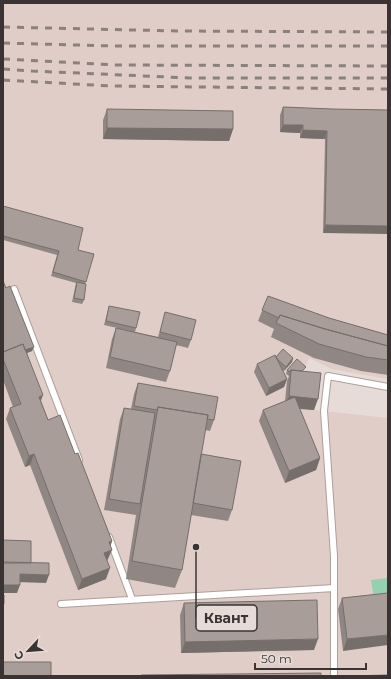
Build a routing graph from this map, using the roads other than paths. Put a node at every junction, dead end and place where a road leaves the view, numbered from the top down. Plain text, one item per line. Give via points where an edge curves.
1 (14, 289) dead end
2 (388, 387) edge
3 (82, 466) edge
4 (107, 533) edge
5 (334, 588) junction
6 (132, 599) junction
7 (61, 604) dead end
8 (334, 676) edge

1 - 3 lane
2 - 5 lane via 328,376 324,411
4 - 6 lane
5 - 6 lane
5 - 8 lane
6 - 7 lane

